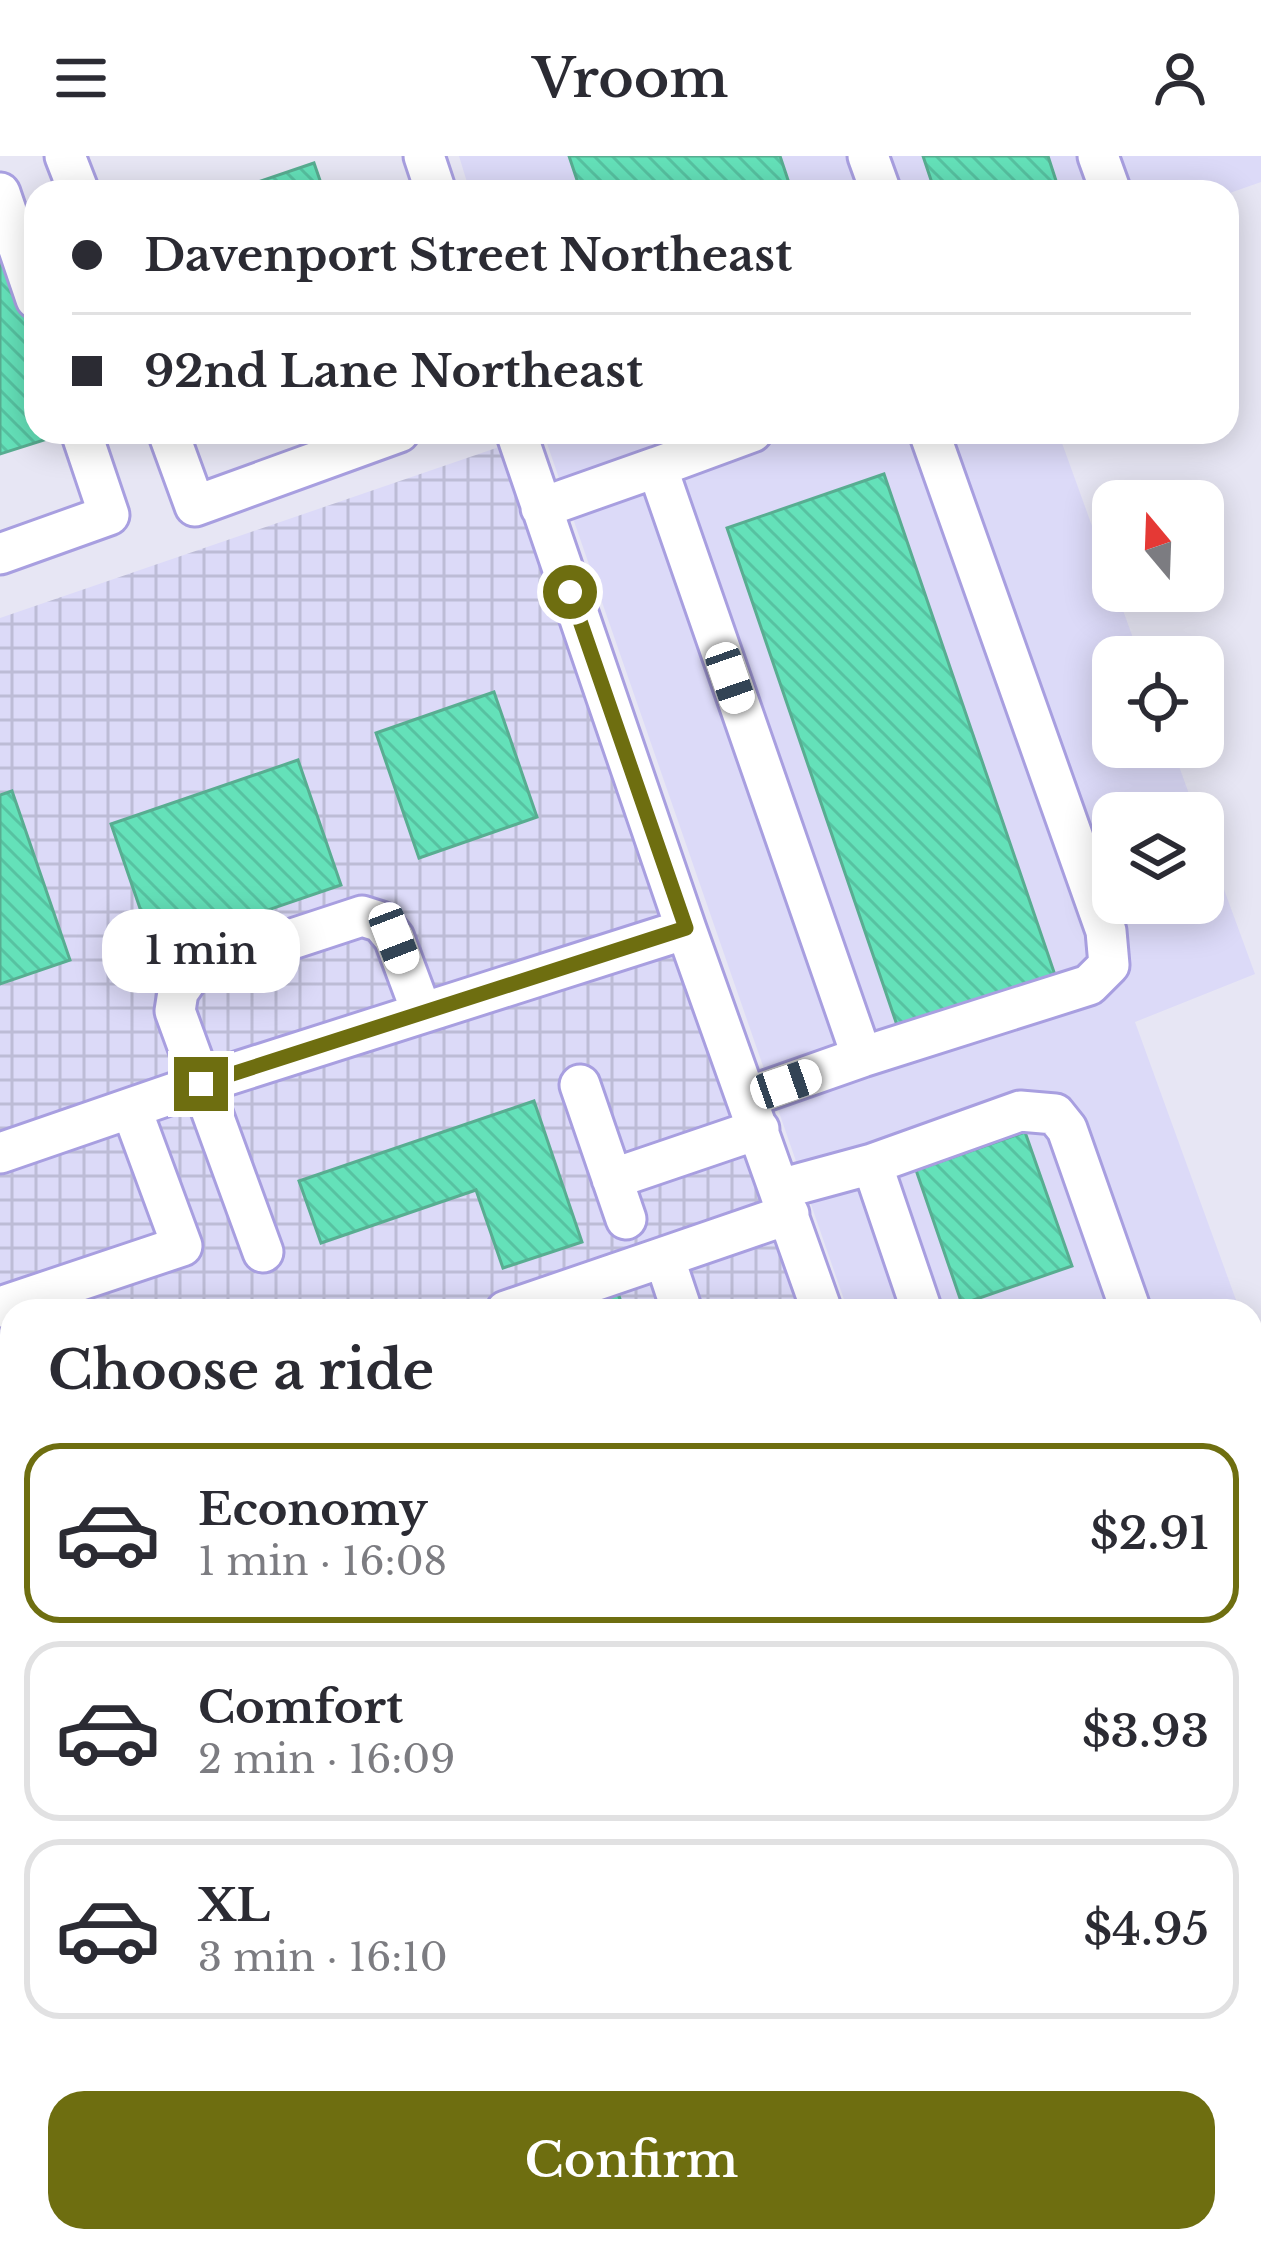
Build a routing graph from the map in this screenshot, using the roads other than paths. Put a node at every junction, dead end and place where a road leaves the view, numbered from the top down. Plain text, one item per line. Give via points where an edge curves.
1 (0, 193) edge
2 (24, 264) edge
3 (85, 444) edge
4 (172, 444) edge
5 (367, 444) edge
6 (520, 444) edge
7 (719, 444) edge
8 (933, 444) edge
9 (657, 467) junction
10 (541, 508) junction
11 (0, 554) edge
12 (686, 928) junction
13 (422, 1013) junction
14 (862, 1058) junction
15 (201, 1084) junction
16 (580, 1085) dead end
17 (131, 1108) junction
18 (754, 1113) junction
19 (0, 1154) edge
20 (872, 1164) junction
21 (612, 1179) junction
22 (785, 1202) junction
23 (626, 1219) dead end
24 (263, 1252) dead end
25 (664, 1257) junction
26 (24, 1299) edge
27 (541, 1299) edge
28 (678, 1299) edge
29 (818, 1299) edge
30 (913, 1299) edge
31 (1127, 1299) edge

1 - 2 street
3 - 11 street via 110,515
4 - 5 street via 195,506
6 - 10 street
7 - 9 street
8 - 14 street via 1106,932 1109,965 1089,985
9 - 10 street
9 - 14 street
10 - 12 street
12 - 13 street
12 - 18 street
13 - 15 street
13 - 15 street via 394,938 362,916 192,971 175,1011
14 - 18 street
15 - 17 street
15 - 24 street
16 - 21 street
17 - 19 street
17 - 26 street via 182,1246
18 - 21 street
18 - 22 street
20 - 22 street
20 - 30 street
20 - 31 street via 1020,1111 1055,1114
21 - 23 street
22 - 25 street
22 - 29 street
25 - 27 street
25 - 28 street

